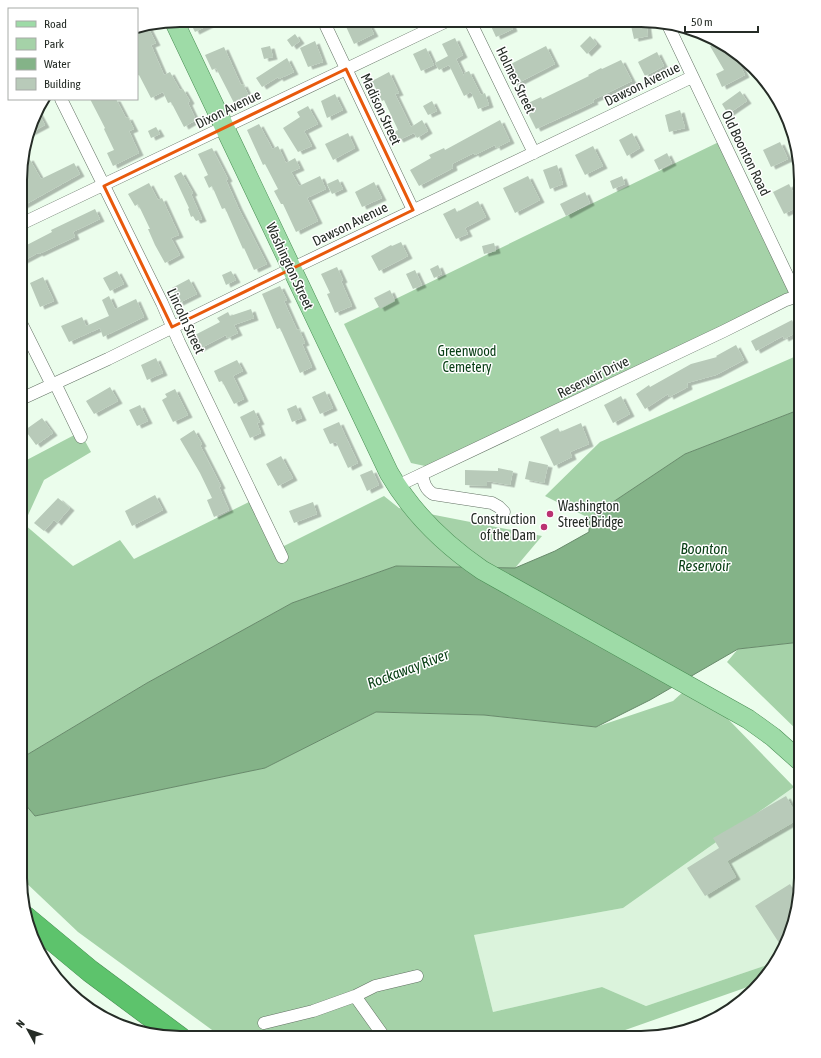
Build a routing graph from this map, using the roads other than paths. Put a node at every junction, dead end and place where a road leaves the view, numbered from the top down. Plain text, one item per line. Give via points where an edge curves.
1 (177, 27) edge
2 (326, 27) edge
3 (434, 27) edge
4 (473, 27) edge
5 (670, 30) edge
6 (346, 69) junction
7 (692, 77) junction
8 (61, 100) edge
9 (224, 127) junction
10 (534, 153) junction
11 (104, 186) junction
12 (413, 210) junction
13 (27, 221) edge
14 (291, 269) junction
15 (794, 286) edge
16 (794, 298) edge
17 (172, 327) junction
18 (27, 334) edge
19 (53, 384) junction
20 (27, 396) edge
21 (81, 438) dead end
22 (422, 474) junction
23 (397, 486) junction
24 (504, 512) dead end
25 (282, 557) dead end
26 (794, 755) edge
27 (35, 926) edge
28 (417, 976) dead end
29 (355, 996) junction
30 (264, 1023) dead end
31 (171, 1031) edge
32 (380, 1031) edge

1 - 9 main road, Washington Street
2 - 6 street, Madison Street
3 - 6 street, Dixon Avenue
4 - 10 street, Holmes Street
5 - 7 street, Old Boonton Road
6 - 9 street, Dixon Avenue
6 - 12 street, Madison Street
7 - 10 street, Dawson Avenue
7 - 15 street, Old Boonton Road
8 - 11 street, Lincoln Street
9 - 11 street, Dixon Avenue
9 - 14 main road, Washington Street
10 - 12 street, Dawson Avenue
11 - 13 street, Dixon Avenue
11 - 17 street, Lincoln Street
12 - 14 street, Dawson Avenue
14 - 17 street, Dawson Avenue
14 - 23 main road, Washington Street
16 - 22 street, Reservoir Drive
17 - 19 street, Dawson Avenue
17 - 25 street, Lincoln Street
18 - 19 street
19 - 20 street, Dawson Avenue
19 - 21 street
22 - 23 street, Reservoir Drive
22 - 24 street via 424,483 433,494 492,503
23 - 26 main road, Washington Street via 433,531 482,570 721,704 761,728
27 - 31 highway
28 - 29 street via 375,986
29 - 30 street via 313,1011
29 - 32 street

